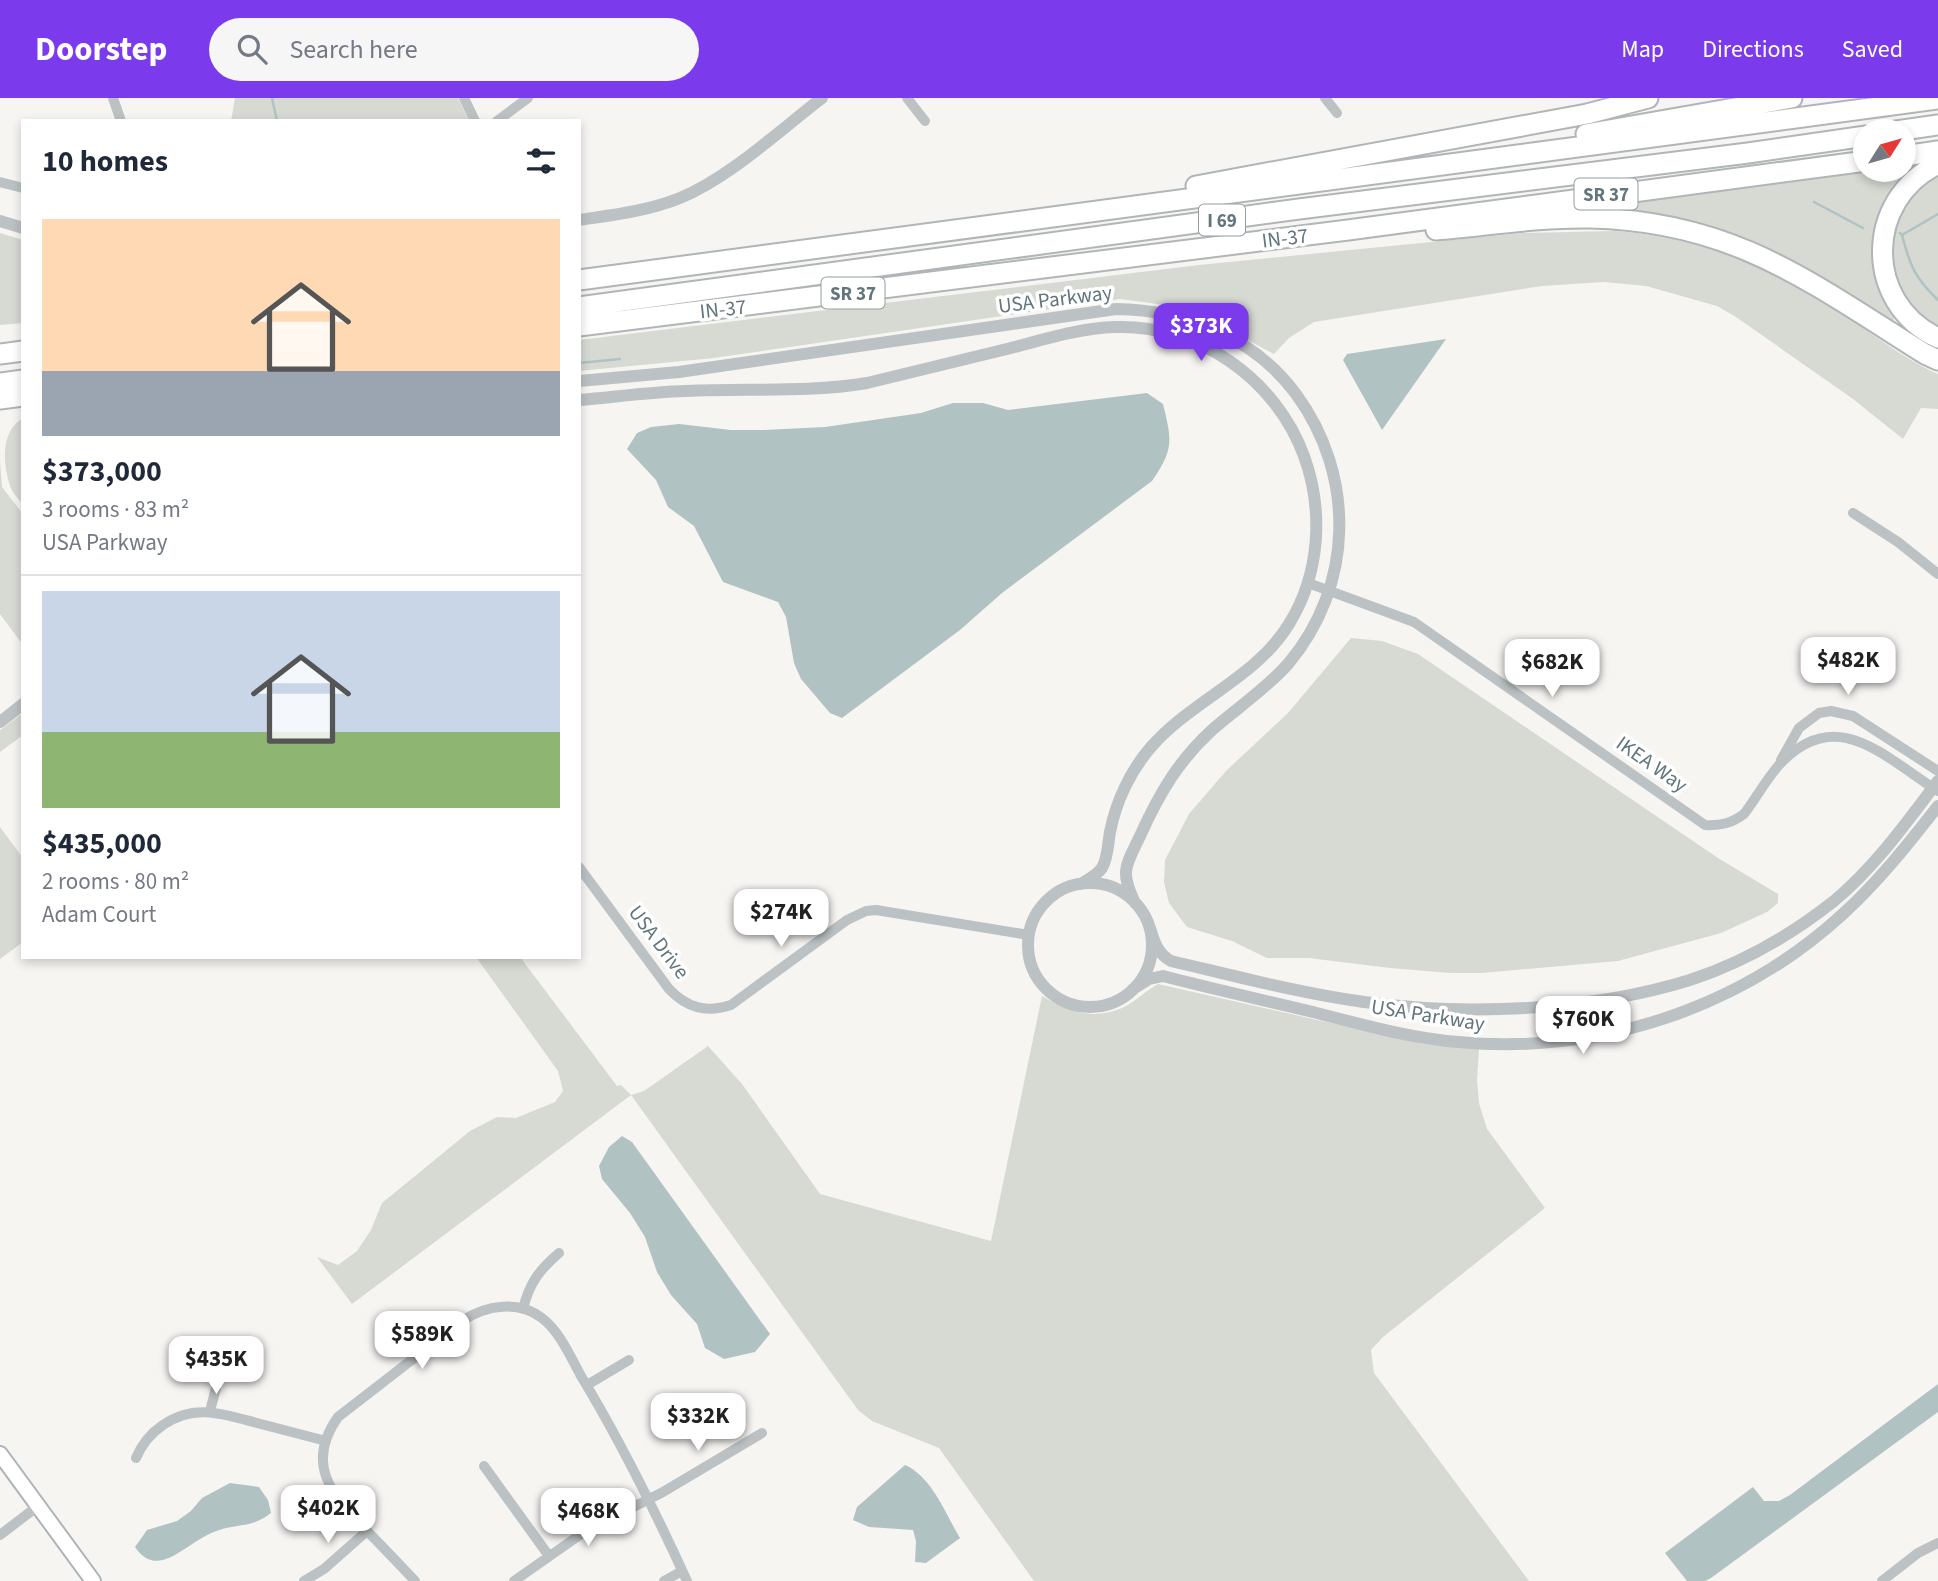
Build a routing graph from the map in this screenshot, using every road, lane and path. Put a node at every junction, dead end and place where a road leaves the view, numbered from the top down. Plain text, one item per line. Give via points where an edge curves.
1 (113, 98) edge
2 (464, 98) edge
3 (528, 98) edge
4 (822, 98) edge
5 (907, 98) edge
6 (1325, 98) edge
7 (1648, 98) edge
8 (1792, 98) edge
9 (1938, 99) edge
10 (1337, 113) dead end
11 (120, 119) edge
12 (474, 119) edge
13 (501, 119) edge
14 (925, 121) dead end
15 (1938, 125) edge
16 (1916, 128) edge
17 (1853, 138) edge
18 (1938, 151) edge
19 (1916, 154) edge
20 (1466, 163) junction
21 (1853, 163) edge
22 (1938, 164) edge
23 (0, 182) edge
24 (21, 187) edge
25 (581, 220) edge
26 (0, 221) edge
27 (1003, 223) junction
28 (21, 227) edge
29 (1348, 230) junction
30 (581, 280) edge
31 (581, 307) edge
32 (581, 326) edge
33 (1938, 338) edge
34 (21, 351) edge
35 (0, 354) edge
36 (1938, 360) edge
37 (21, 380) edge
38 (581, 381) edge
39 (0, 383) edge
40 (21, 396) edge
41 (0, 399) edge
42 (581, 400) edge
43 (1853, 513) dead end
44 (1938, 574) edge
45 (1308, 583) junction
46 (1329, 592) junction
47 (21, 706) edge
48 (0, 722) edge
49 (1778, 766) junction
50 (1938, 771) edge
51 (1936, 787) edge
52 (1938, 806) edge
53 (581, 870) edge
54 (1081, 884) junction
55 (1135, 903) junction
56 (1150, 928) junction
57 (1029, 935) junction
58 (1133, 989) junction
59 (559, 1253) dead end
60 (523, 1309) junction
61 (629, 1360) dead end
62 (587, 1385) junction
63 (216, 1388) dead end
64 (210, 1411) junction
65 (762, 1433) dead end
66 (326, 1441) junction
67 (0, 1454) edge
68 (136, 1458) dead end
69 (484, 1466) dead end
70 (648, 1499) junction
71 (38, 1506) junction
72 (367, 1531) junction
73 (0, 1535) edge
74 (1938, 1542) edge
75 (549, 1556) junction
76 (685, 1576) edge
77 (516, 1580) edge
78 (93, 1581) edge
79 (304, 1581) edge
80 (415, 1581) edge
81 (664, 1581) edge
82 (1882, 1581) edge

1 - 11 street
2 - 12 street
3 - 13 street
4 - 25 street via 690,194 643,210
5 - 14 street
6 - 10 street
7 - 27 highway via 1398,151
8 - 20 highway via 1505,148
9 - 20 highway, I 69
15 - 16 highway
17 - 31 highway, I 69
18 - 19 highway
20 - 27 highway, I 69
21 - 29 highway, IN-37 / SR 37
22 - 33 highway via 1915,178 1896,200 1888,217 1882,259 1897,303 1916,325
23 - 24 street
26 - 28 street
27 - 30 highway, I 69
29 - 32 highway, IN-37 / SR 37
29 - 36 highway via 1383,235 1586,218 1664,225 1738,245 1787,268
34 - 35 highway
37 - 39 highway
38 - 46 street, USA Parkway via 679,372 1103,310 1151,310 1188,318 1220,331 1265,360 1290,387 1318,431 1337,484 1340,518
40 - 41 highway
42 - 45 street, USA Parkway via 688,391 833,389 1088,330 1130,327 1159,331 1193,341 1232,362 1258,383 1287,420 1307,465 1316,507
43 - 44 street
45 - 46 street, IKEA Way
45 - 54 street, USA Parkway via 1289,624 1269,651 1183,715 1140,760 1119,801 1103,867
46 - 49 street, IKEA Way via 1414,622 1705,825 1727,824 1744,814
46 - 55 street, USA Parkway via 1311,631 1287,664 1204,738 1167,782 1127,862 1125,880
47 - 48 street
49 - 50 street, IKEA Way via 1800,728 1831,710 1853,716
49 - 51 street, IKEA Way via 1809,741 1838,735 1867,745
51 - 56 street, USA Parkway via 1869,868 1802,925 1750,956 1691,980 1620,996 1507,1008 1363,1002 1171,961 1156,947
52 - 58 street, USA Parkway via 1865,893 1800,949 1722,995 1625,1030 1543,1043 1455,1042 1163,976
53 - 57 street, USA Drive via 678,1000 704,1010 739,1000 847,920 866,911
54 - 55 street via 1111,887
54 - 57 street, USA Parkway via 1047,901
55 - 56 street, USA Parkway
56 - 58 street via 1149,965
57 - 58 street, USA Parkway via 1033,968 1045,987 1062,1000 1083,1006 1105,1005
59 - 60 street via 532,1281
60 - 62 street via 551,1327
60 - 66 street via 486,1308 462,1321 338,1417
61 - 62 street
62 - 70 street
63 - 64 street
64 - 66 street
64 - 68 street via 173,1417 154,1431
65 - 70 street
66 - 72 street via 323,1466 330,1489
67 - 71 main road
69 - 75 street
70 - 75 street
70 - 76 street
71 - 73 street
71 - 78 main road
72 - 79 street
72 - 80 street
74 - 82 street
75 - 77 street
76 - 81 street

